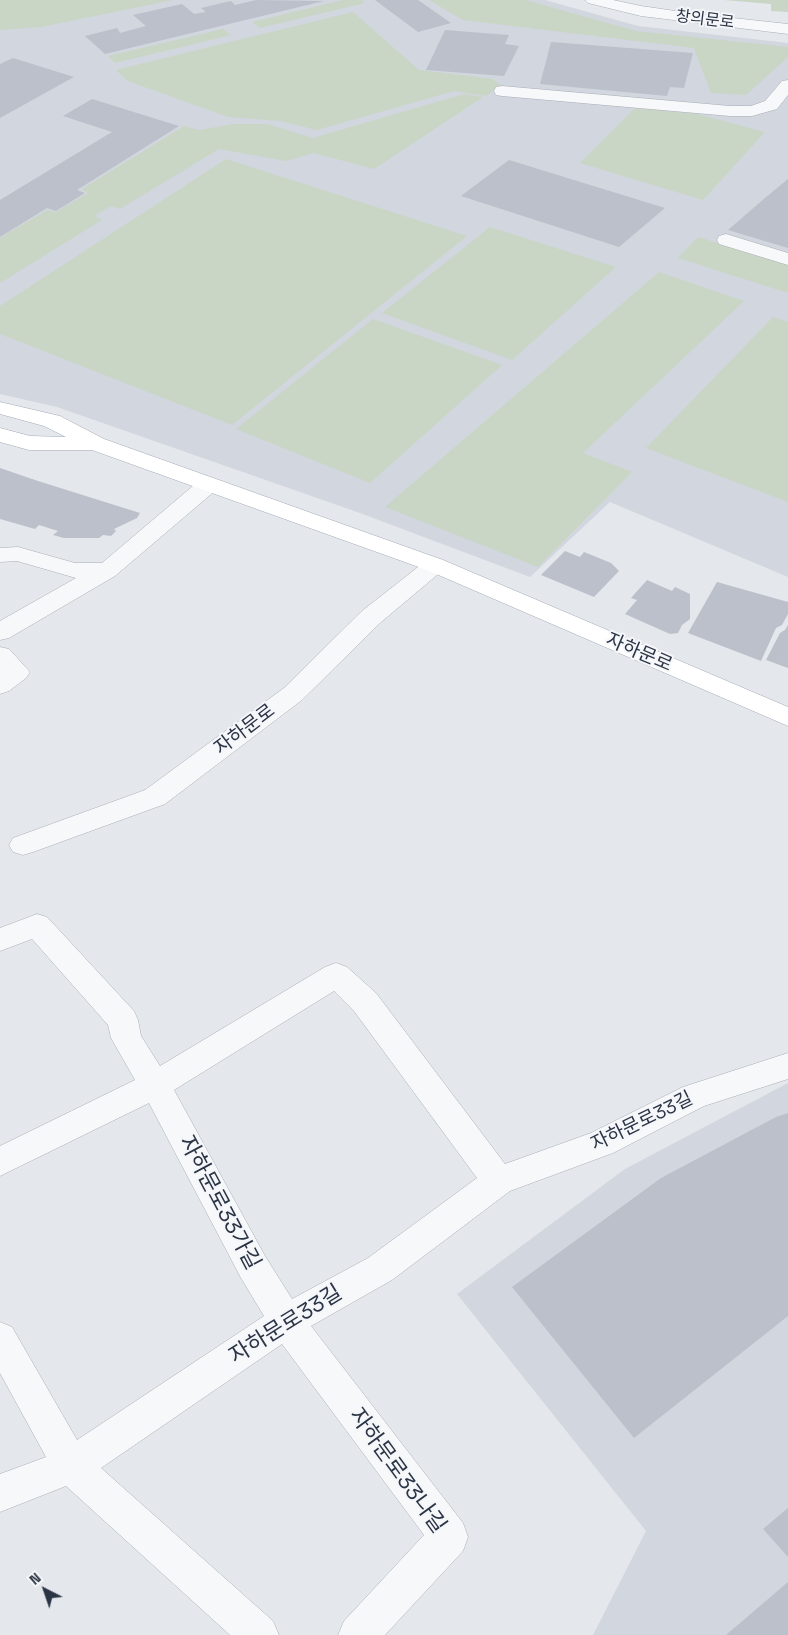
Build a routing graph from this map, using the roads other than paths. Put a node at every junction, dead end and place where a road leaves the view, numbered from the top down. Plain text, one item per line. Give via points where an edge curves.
1 (593, 0) edge
2 (788, 29) edge
3 (788, 85) edge
4 (502, 91) dead end
5 (726, 240) dead end
6 (788, 259) edge
7 (0, 408) edge
8 (0, 435) edge
9 (96, 444) junction
10 (208, 486) junction
11 (0, 555) edge
12 (435, 566) junction
13 (108, 570) junction
14 (0, 632) edge
15 (0, 655) edge
16 (0, 685) edge
17 (788, 717) edge
18 (23, 845) dead end
19 (0, 940) edge
20 (788, 1066) edge
21 (155, 1084) junction
22 (0, 1162) edge
23 (498, 1181) junction
24 (286, 1321) junction
25 (0, 1340) edge
26 (71, 1466) junction
27 (0, 1493) edge
28 (259, 1635) edge
29 (358, 1635) edge

1 - 2 street, 창의문로 via 696,20
3 - 4 street via 771,105 752,111
5 - 6 street
7 - 9 main road, 자하문로 via 52,421
8 - 9 main road, 자하문로 via 29,443
9 - 10 main road, 자하문로
10 - 12 main road, 자하문로
10 - 13 street
11 - 13 street via 18,554 74,571
12 - 17 main road, 자하문로
12 - 18 street, 자하문로 via 371,618 293,694 155,798
13 - 14 street
15 - 16 street via 17,672
19 - 21 street, 자하문로33가길 via 38,925 123,1020 126,1038
20 - 23 street, 자하문로33길 via 694,1096 602,1143
21 - 22 street
21 - 23 street via 336,975 366,1002
21 - 24 street, 자하문로33가길 via 253,1267
23 - 24 street, 자하문로33길 via 380,1269
24 - 26 street, 자하문로33길
24 - 29 street, 자하문로33나길 via 449,1537
25 - 26 street
26 - 27 street, 자하문로33길
26 - 28 street

